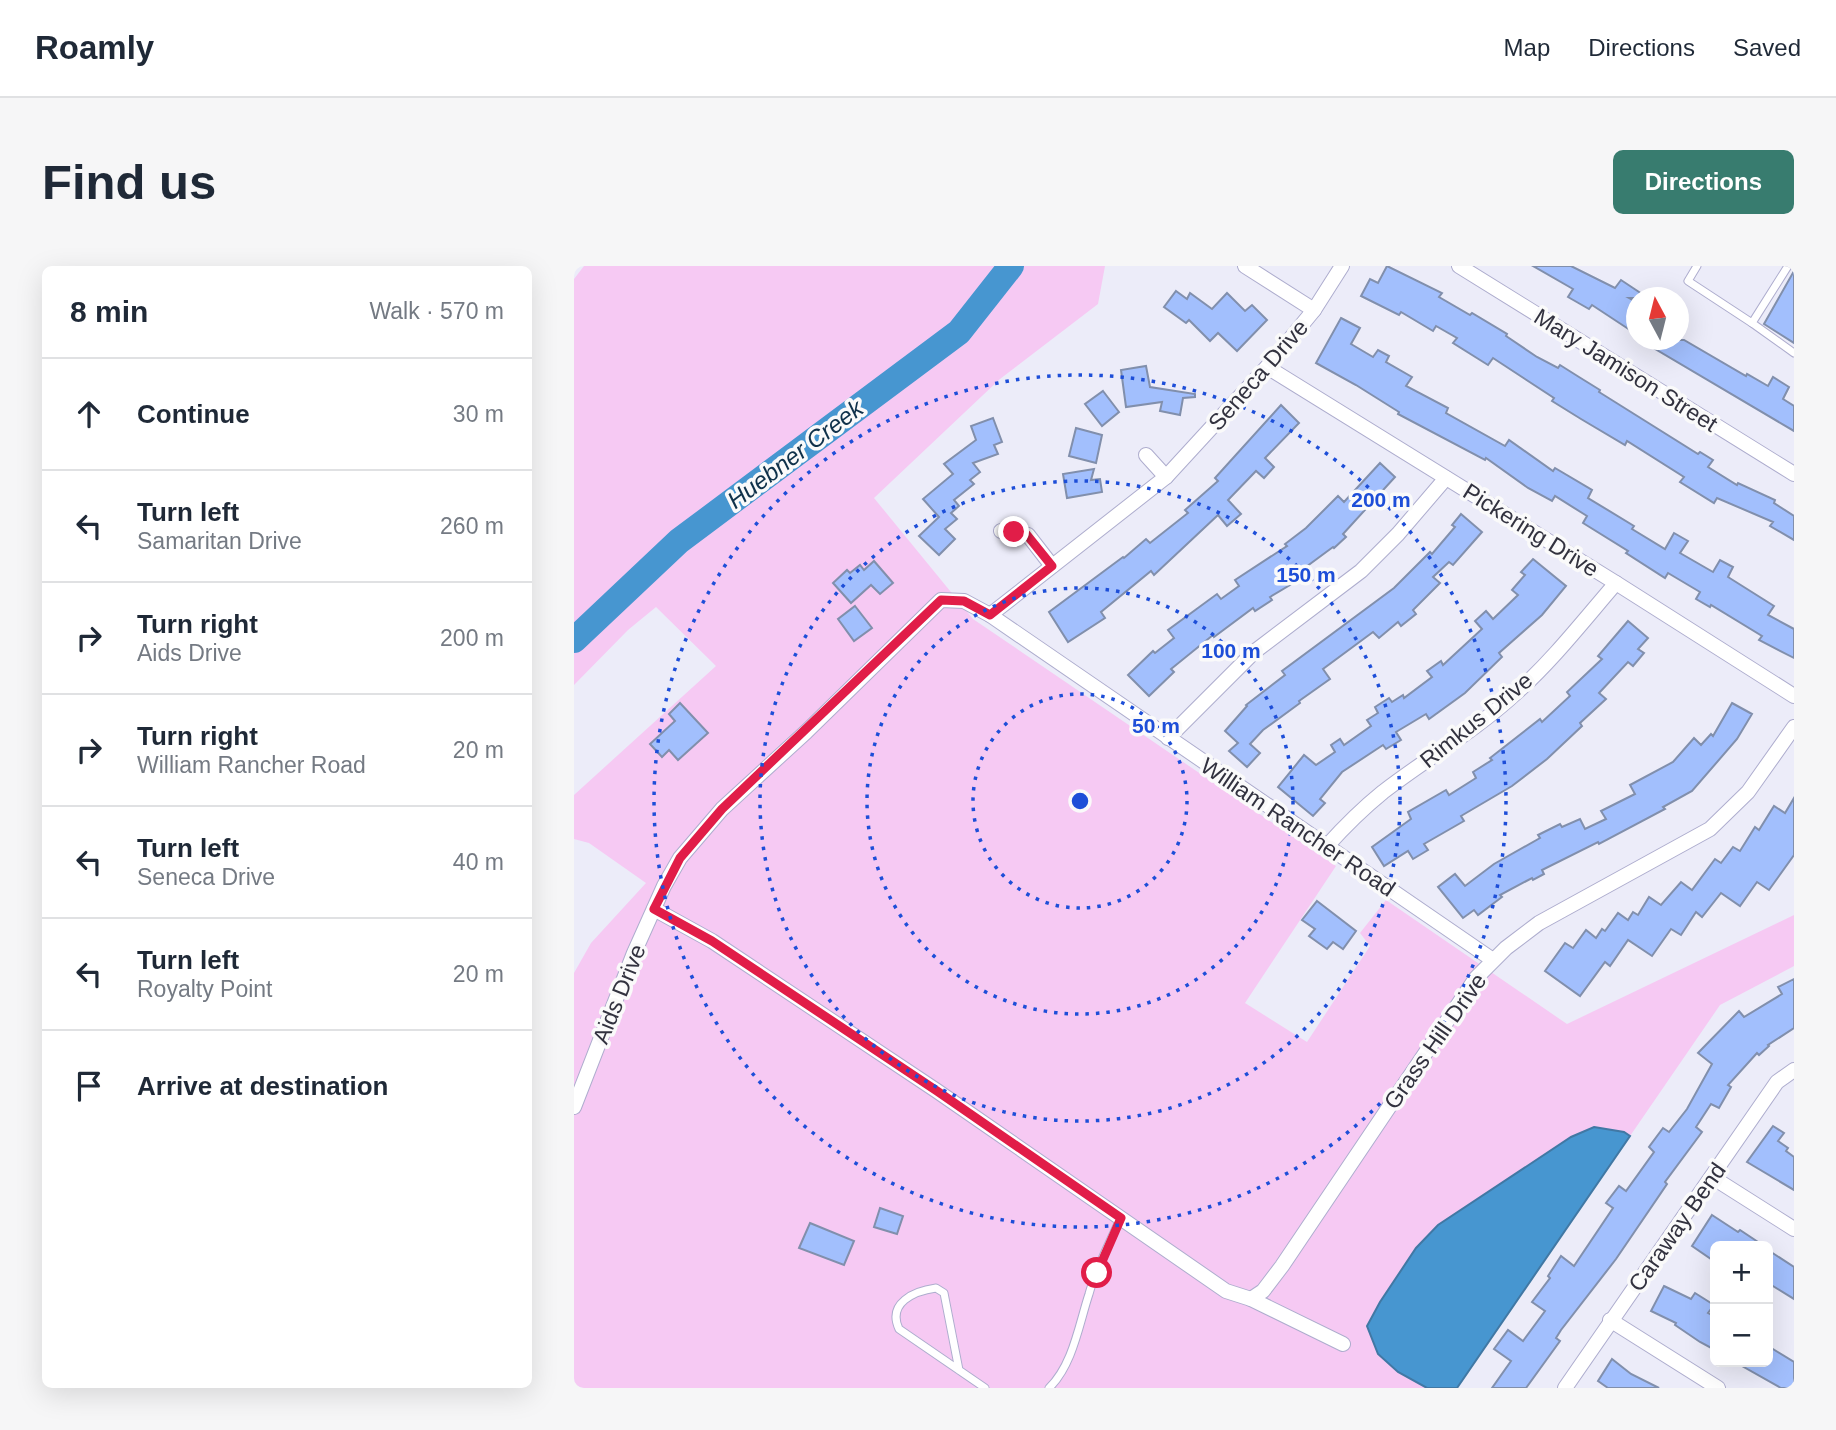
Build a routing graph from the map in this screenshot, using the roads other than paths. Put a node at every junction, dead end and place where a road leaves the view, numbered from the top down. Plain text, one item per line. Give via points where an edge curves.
1 (1245, 266) edge
2 (1342, 266) edge
3 (1459, 266) edge
4 (1697, 266) edge
5 (1788, 266) edge
6 (1314, 310) junction
7 (1752, 323) junction
8 (1794, 353) edge
9 (1267, 367) junction
10 (1146, 455) dead end
11 (1794, 474) edge
12 (1166, 477) junction
13 (1446, 478) junction
14 (1001, 531) dead end
15 (1052, 566) junction
16 (1616, 583) junction
17 (928, 612) joint
18 (990, 615) junction
19 (1794, 696) edge
20 (1794, 727) edge
21 (1168, 738) junction
22 (1326, 847) junction
23 (654, 909) junction
24 (1493, 960) junction
25 (1794, 1070) edge
26 (574, 1107) edge
27 (1712, 1177) junction
28 (1121, 1218) junction
29 (1794, 1229) edge
30 (1251, 1299) junction
31 (1610, 1321) junction
32 (1343, 1344) dead end
33 (959, 1370) junction
34 (985, 1388) edge
35 (1049, 1388) edge
36 (1565, 1388) edge
37 (1718, 1388) edge

1 - 6 street
2 - 6 street, Seneca Drive
3 - 11 street, Mary Jamison Street
4 - 7 lane via 1688,281
5 - 7 lane
6 - 9 street, Seneca Drive
7 - 8 lane
9 - 12 street, Seneca Drive
9 - 13 street, Pickering Drive
10 - 12 street
12 - 15 street, Seneca Drive
13 - 16 street, Pickering Drive
13 - 21 street via 1361,571 1254,652
14 - 15 street via 1027,535
15 - 18 street, Seneca Drive
16 - 19 street, Pickering Drive
16 - 22 street, Rimkus Drive via 1516,693 1385,790
17 - 18 street, William Rancher Road via 941,600 952,598
17 - 23 street, Aids Drive via 722,809 680,858
18 - 21 street, William Rancher Road
20 - 24 street, Grass Hill Drive via 1748,792 1710,829 1539,923
21 - 22 street, William Rancher Road
22 - 24 street, William Rancher Road
23 - 26 street, Aids Drive
23 - 28 street via 712,941
24 - 30 street, Grass Hill Drive via 1476,978 1282,1266
25 - 27 street, Caraway Bend via 1777,1082
27 - 29 street
27 - 31 street, Caraway Bend
28 - 30 street via 1226,1291
28 - 35 lane via 1062,1372
30 - 32 street
31 - 36 street, Caraway Bend
31 - 37 street
33 - 33 lane via 899,1329 895,1322 899,1306 913,1293 936,1288 944,1293
33 - 34 lane

